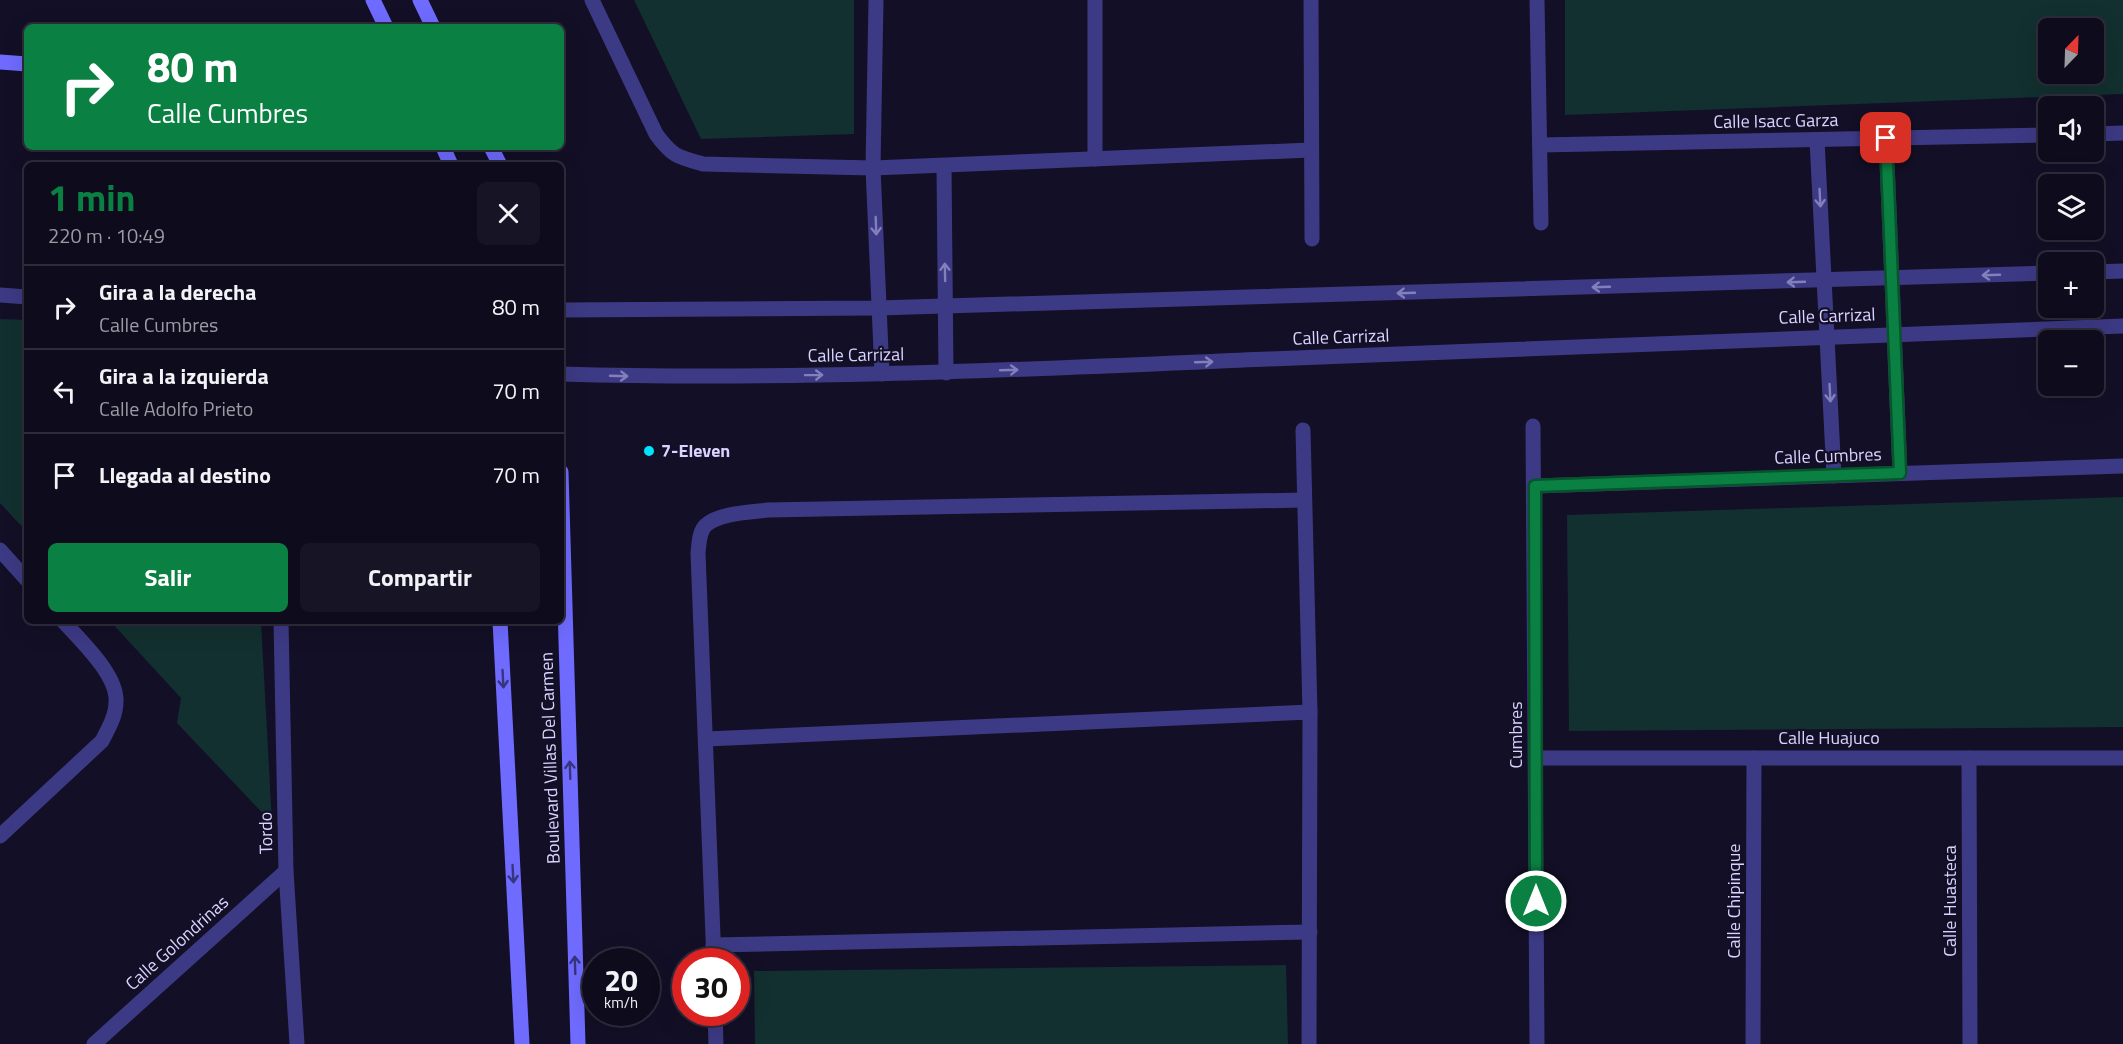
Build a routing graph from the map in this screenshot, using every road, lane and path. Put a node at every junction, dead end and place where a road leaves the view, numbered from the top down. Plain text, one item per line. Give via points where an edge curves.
1 (373, 0) edge
2 (420, 0) edge
3 (592, 0) edge
4 (876, 0) edge
5 (1095, 0) edge
6 (1311, 0) edge
7 (1537, 0) edge
8 (385, 24) edge
9 (432, 24) edge
10 (0, 62) edge
11 (24, 64) edge
12 (2123, 133) edge
13 (2104, 134) edge
14 (2038, 135) edge
15 (1886, 138) junction
16 (1817, 140) junction
17 (1540, 145) junction
18 (1311, 150) junction
19 (1095, 159) junction
20 (944, 166) junction
21 (873, 168) junction
22 (1541, 224) dead end
23 (1312, 239) dead end
24 (2123, 271) edge
25 (2104, 272) edge
26 (2038, 273) edge
27 (1891, 279) junction
28 (1824, 281) junction
29 (0, 295) edge
30 (24, 297) edge
31 (946, 306) junction
32 (879, 308) junction
33 (564, 310) edge
34 (2123, 327) edge
35 (1893, 333) junction
36 (1827, 336) junction
37 (946, 373) junction
38 (564, 374) edge
39 (882, 374) junction
40 (1533, 426) dead end
41 (1304, 430) dead end
42 (2123, 466) edge
43 (1900, 473) junction
44 (1834, 476) junction
45 (1535, 486) junction
46 (1304, 500) junction
47 (0, 550) edge
48 (564, 573) edge
49 (24, 577) edge
50 (66, 624) edge
51 (281, 624) edge
52 (500, 624) edge
53 (1310, 712) junction
54 (706, 739) junction
55 (1536, 758) junction
56 (1754, 758) junction
57 (1969, 758) junction
58 (2123, 758) edge
59 (0, 836) edge
60 (286, 871) junction
61 (1311, 932) junction
62 (713, 945) junction
63 (713, 948) edge
64 (715, 1026) edge
65 (94, 1044) edge
66 (297, 1044) edge
67 (522, 1044) edge
68 (578, 1044) edge
69 (716, 1044) edge
70 (1309, 1044) edge
71 (1537, 1044) edge
72 (1753, 1044) edge
73 (1970, 1044) edge

1 - 8 street
2 - 9 street
3 - 21 street via 656,135 669,151 703,164
4 - 21 street
5 - 19 street
6 - 18 street
7 - 17 street
10 - 11 street
12 - 13 street
14 - 15 street, Calle Isacc Garza
15 - 16 street, Calle Isacc Garza
15 - 27 street
16 - 17 street, Calle Isacc Garza
16 -> 28 street
17 - 22 street
18 - 19 street
18 - 23 street
19 - 20 street
20 - 21 street
31 -> 20 street
21 -> 32 street
24 - 25 street
26 -> 27 street, Calle Carrizal
27 - 28 street, Calle Carrizal
27 - 35 street
28 -> 31 street, Calle Carrizal
28 - 36 street
29 - 30 street
31 - 32 street, Calle Carrizal
31 - 37 street
32 - 33 street, Calle Carrizal
32 - 39 street
34 - 35 street, Calle Carrizal
35 - 36 street, Calle Carrizal
35 - 43 street
37 -> 36 street, Calle Carrizal
36 -> 44 street
37 - 39 street, Calle Carrizal
38 -> 39 street, Calle Carrizal
40 - 45 street, Cumbres
41 - 46 street
42 - 43 street, Calle Cumbres
43 - 44 street, Calle Cumbres
44 - 45 street, Calle Cumbres
45 - 55 street, Cumbres
46 - 53 street
46 - 54 street via 768,510 725,516 706,525 699,538
47 - 49 street
68 -> 48 street, Boulevard Villas Del Carmen
50 - 59 street via 114,685 116,702 111,723 102,741
51 - 60 street, Tordo
52 -> 67 street
53 - 54 street
53 - 61 street
54 - 62 street
55 - 56 street, Calle Huajuco
55 - 71 street, Cumbres
56 - 57 street, Calle Huajuco
56 - 72 street, Calle Chipinque
57 - 58 street, Calle Huajuco
57 - 73 street, Calle Huasteca
60 - 65 street, Calle Golondrinas
60 - 66 street, Tordo
61 - 62 street
61 - 70 street
62 - 63 street
64 - 69 street

